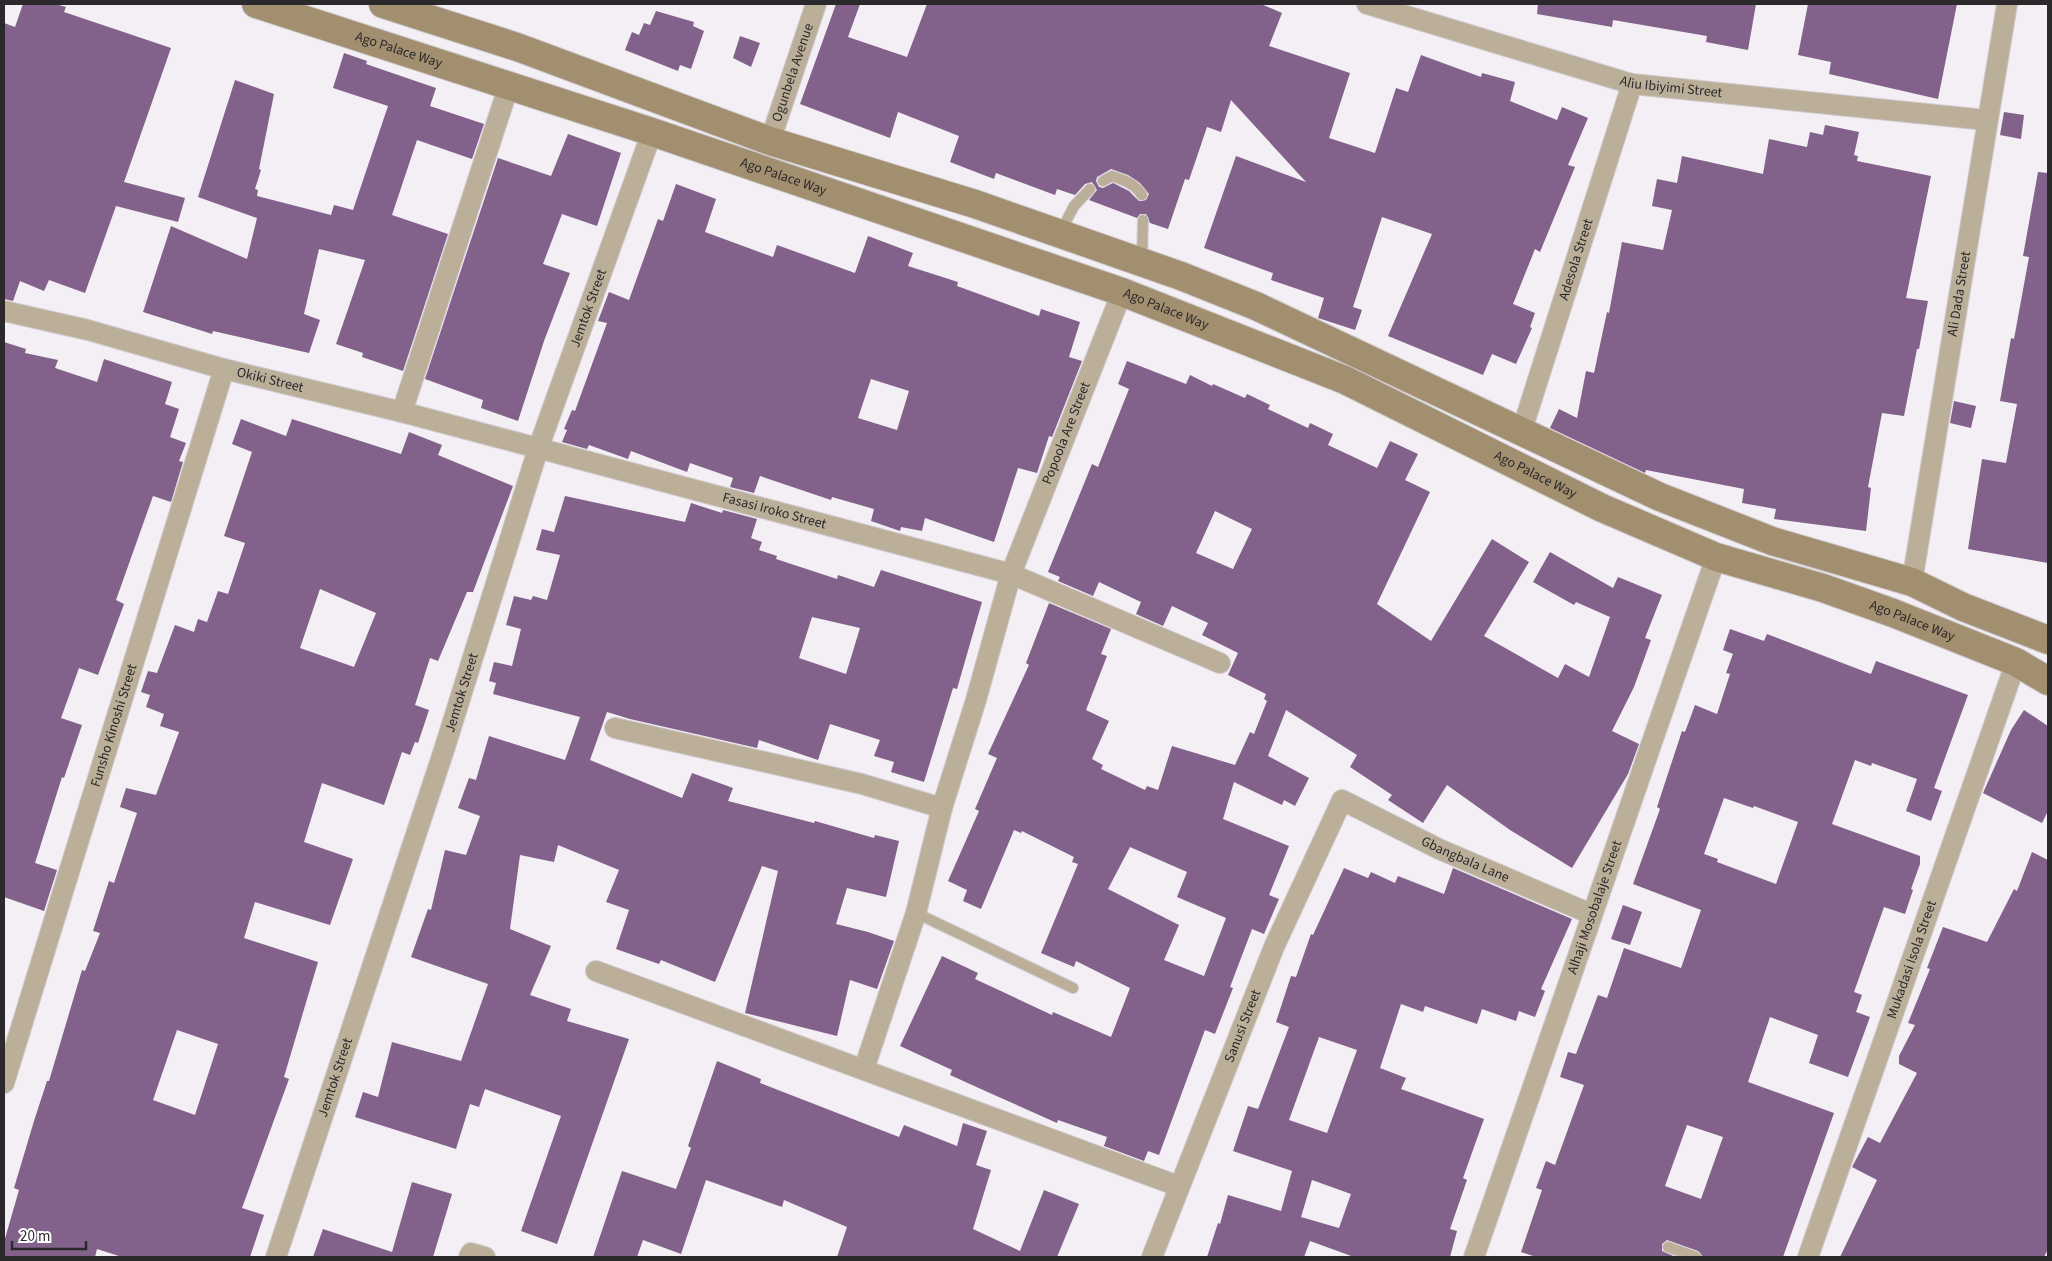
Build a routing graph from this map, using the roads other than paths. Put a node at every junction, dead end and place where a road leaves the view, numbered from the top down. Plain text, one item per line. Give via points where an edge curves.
1 (256, 4) edge
2 (383, 4) edge
3 (816, 4) edge
4 (1367, 4) edge
5 (2007, 4) edge
6 (1632, 84) junction
7 (509, 85) junction
8 (1986, 120) junction
9 (652, 132) junction
10 (770, 141) junction
11 (1103, 181) dead end
12 (1090, 189) dead end
13 (1142, 195) dead end
14 (1143, 220) dead end
15 (1060, 234) junction
16 (1142, 262) junction
17 (1122, 292) junction
18 (4, 311) edge
19 (224, 369) junction
20 (402, 412) junction
21 (1522, 433) junction
22 (538, 448) junction
23 (1716, 558) junction
24 (1012, 574) junction
25 (1912, 582) junction
26 (2048, 640) edge
27 (2016, 662) junction
28 (1220, 663) dead end
29 (2048, 682) edge
30 (616, 728) dead end
31 (1342, 800) joint
32 (942, 808) junction
33 (916, 914) junction
34 (1591, 914) junction
35 (596, 972) dead end
36 (1073, 988) dead end
37 (864, 1069) junction
38 (4, 1083) edge
39 (1178, 1186) junction
40 (1668, 1248) dead end
41 (276, 1257) edge
42 (1152, 1257) edge
43 (1474, 1257) edge
44 (1696, 1257) edge
45 (1808, 1257) edge

1 - 7 main road, Ago Palace Way
2 - 10 main road via 517,47
3 - 10 street, Ogunbela Avenue
4 - 6 street, Aliu Ibiyimi Street
5 - 8 street, Ali Dada Street
6 - 8 street, Aliu Ibiyimi Street
6 - 21 street, Adesola Street
7 - 9 main road, Ago Palace Way
7 - 20 street
8 - 25 street, Ali Dada Street
9 - 17 main road, Ago Palace Way
9 - 22 street, Jemtok Street
10 - 15 main road via 975,204
11 - 13 lane via 1112,176 1123,179
12 - 15 lane via 1074,206
14 - 16 lane
15 - 16 main road
16 - 21 main road via 1256,306
17 - 23 main road, Ago Palace Way via 1345,380 1602,508
17 - 24 street, Popoola Are Street
18 - 19 street, Okiki Street via 88,330
19 - 20 street, Okiki Street
19 - 38 street, Funsho Kinoshi Street
20 - 22 street, Okiki Street
21 - 25 main road via 1660,497 1772,542
22 - 24 street, Fasasi Iroko Street
22 - 41 street, Jemtok Street via 444,750
23 - 27 main road, Ago Palace Way via 1823,588
23 - 34 street, Alhaji Mosobalaje Street
24 - 28 street, Fasasi Iroko Street
24 - 32 street, Popoola Are Street
25 - 26 main road via 1963,607
27 - 29 main road, Ago Palace Way
27 - 45 street, Mukadasi Isola Street
30 - 32 street via 862,784
31 - 34 street, Gbangbala Lane via 1439,848
31 - 39 street, Sanusi Street via 1274,947
32 - 33 street, Popoola Are Street
33 - 36 lane
33 - 37 street, Popoola Are Street
34 - 43 street, Alhaji Mosobalaje Street
35 - 37 street
37 - 39 street
39 - 42 street, Sanusi Street
40 - 44 lane

